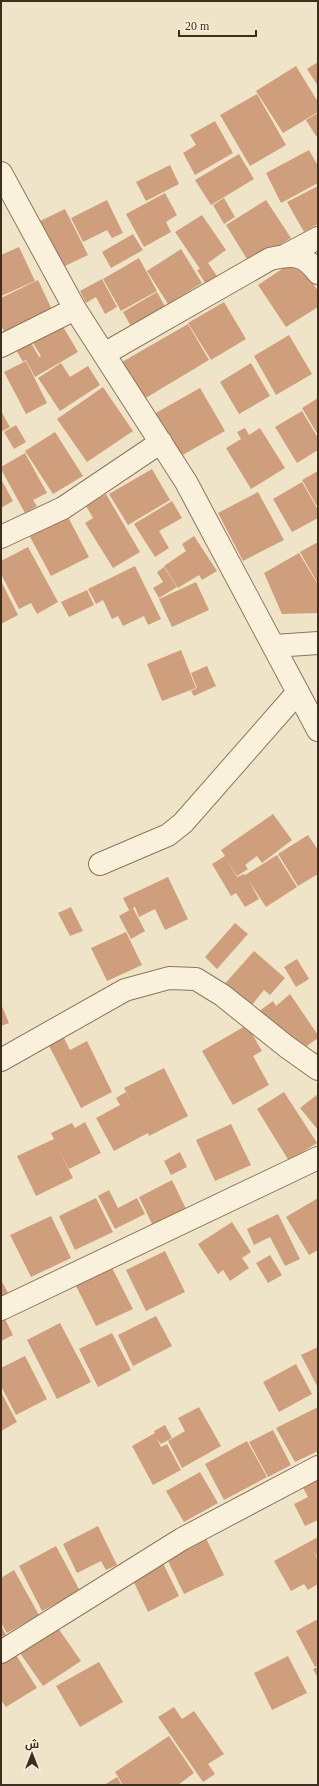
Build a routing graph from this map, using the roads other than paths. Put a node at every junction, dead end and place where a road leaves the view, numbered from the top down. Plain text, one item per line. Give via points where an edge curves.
1 (1, 173) edge
2 (318, 238) edge
3 (286, 256) junction
4 (318, 273) edge
5 (74, 309) junction
6 (1, 346) edge
7 (104, 354) junction
8 (161, 442) junction
9 (1, 537) edge
10 (318, 642) edge
11 (274, 646) junction
12 (298, 692) junction
13 (318, 730) edge
14 (100, 864) dead end
15 (1, 1060) edge
16 (318, 1069) edge
17 (318, 1158) edge
18 (1, 1309) edge
19 (318, 1467) edge
20 (1, 1652) edge

1 - 5 street
2 - 3 street
3 - 4 street via 304,258
3 - 7 street via 270,259
5 - 6 street
5 - 7 street
7 - 8 street
8 - 9 street via 62,508
8 - 11 street via 186,482
10 - 11 street
11 - 12 street
12 - 13 street
12 - 14 street via 183,823 168,835
15 - 16 street via 125,990 169,978 196,979 222,995
17 - 18 street
19 - 20 street via 182,1539

